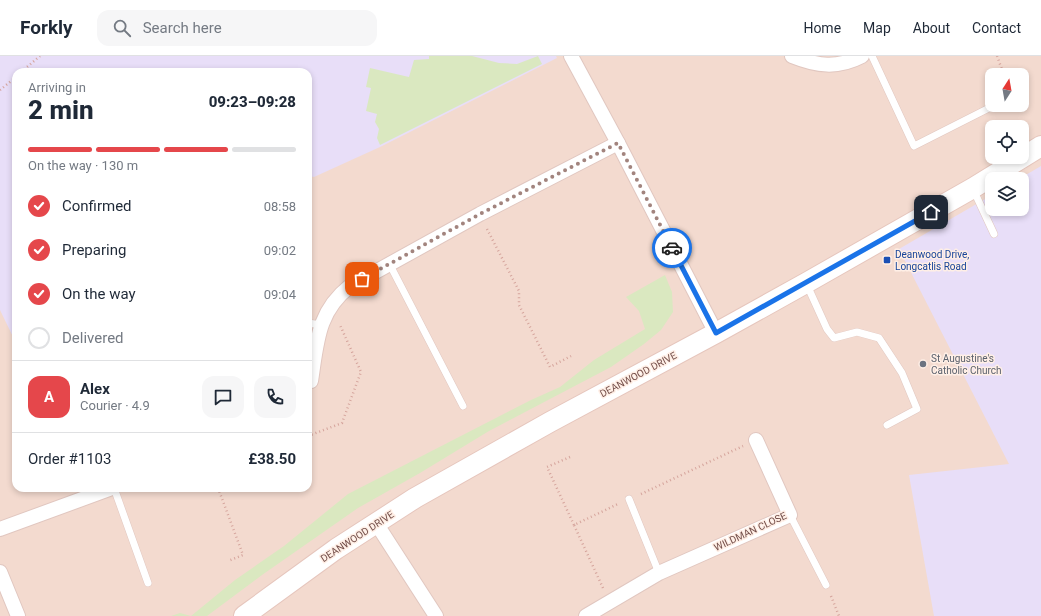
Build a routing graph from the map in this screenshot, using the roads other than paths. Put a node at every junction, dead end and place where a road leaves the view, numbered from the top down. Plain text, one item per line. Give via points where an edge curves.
1 (571, 56) edge
2 (792, 56) edge
3 (862, 56) edge
4 (872, 56) edge
5 (985, 110) edge
6 (618, 143) junction
7 (1041, 146) edge
8 (973, 188) junction
9 (994, 234) dead end
10 (390, 265) junction
11 (806, 283) junction
12 (315, 324) edge
13 (716, 333) junction
14 (312, 375) edge
15 (463, 406) dead end
16 (887, 424) dead end
17 (756, 440) road end
18 (102, 492) edge
19 (114, 492) edge
20 (629, 499) road end
21 (790, 515) junction
22 (376, 523) junction
23 (0, 529) edge
24 (0, 572) edge
25 (659, 573) junction
26 (148, 583) dead end
27 (826, 585) road end
28 (18, 616) edge
29 (244, 616) edge
30 (436, 616) edge
31 (586, 616) edge

1 - 6 street
2 - 3 street via 808,62 833,65
4 - 5 lane via 914,146
6 - 10 street via 480,214
6 - 13 street
7 - 8 street, DEANWOOD DRIVE
8 - 9 lane
8 - 11 street, DEANWOOD DRIVE
10 - 12 street via 350,286
10 - 15 lane
11 - 13 street, DEANWOOD DRIVE
11 - 16 lane via 827,329 834,338 857,332 879,338 902,373 917,408
12 - 14 street via 318,339
13 - 22 street, DEANWOOD DRIVE via 480,461
17 - 21 street, WILDMAN CLOSE
18 - 23 street
19 - 26 lane
20 - 25 lane
21 - 25 street, WILDMAN CLOSE
21 - 27 lane
22 - 29 street, DEANWOOD DRIVE via 336,548
22 - 30 street
24 - 28 street
25 - 31 street, WILDMAN CLOSE

